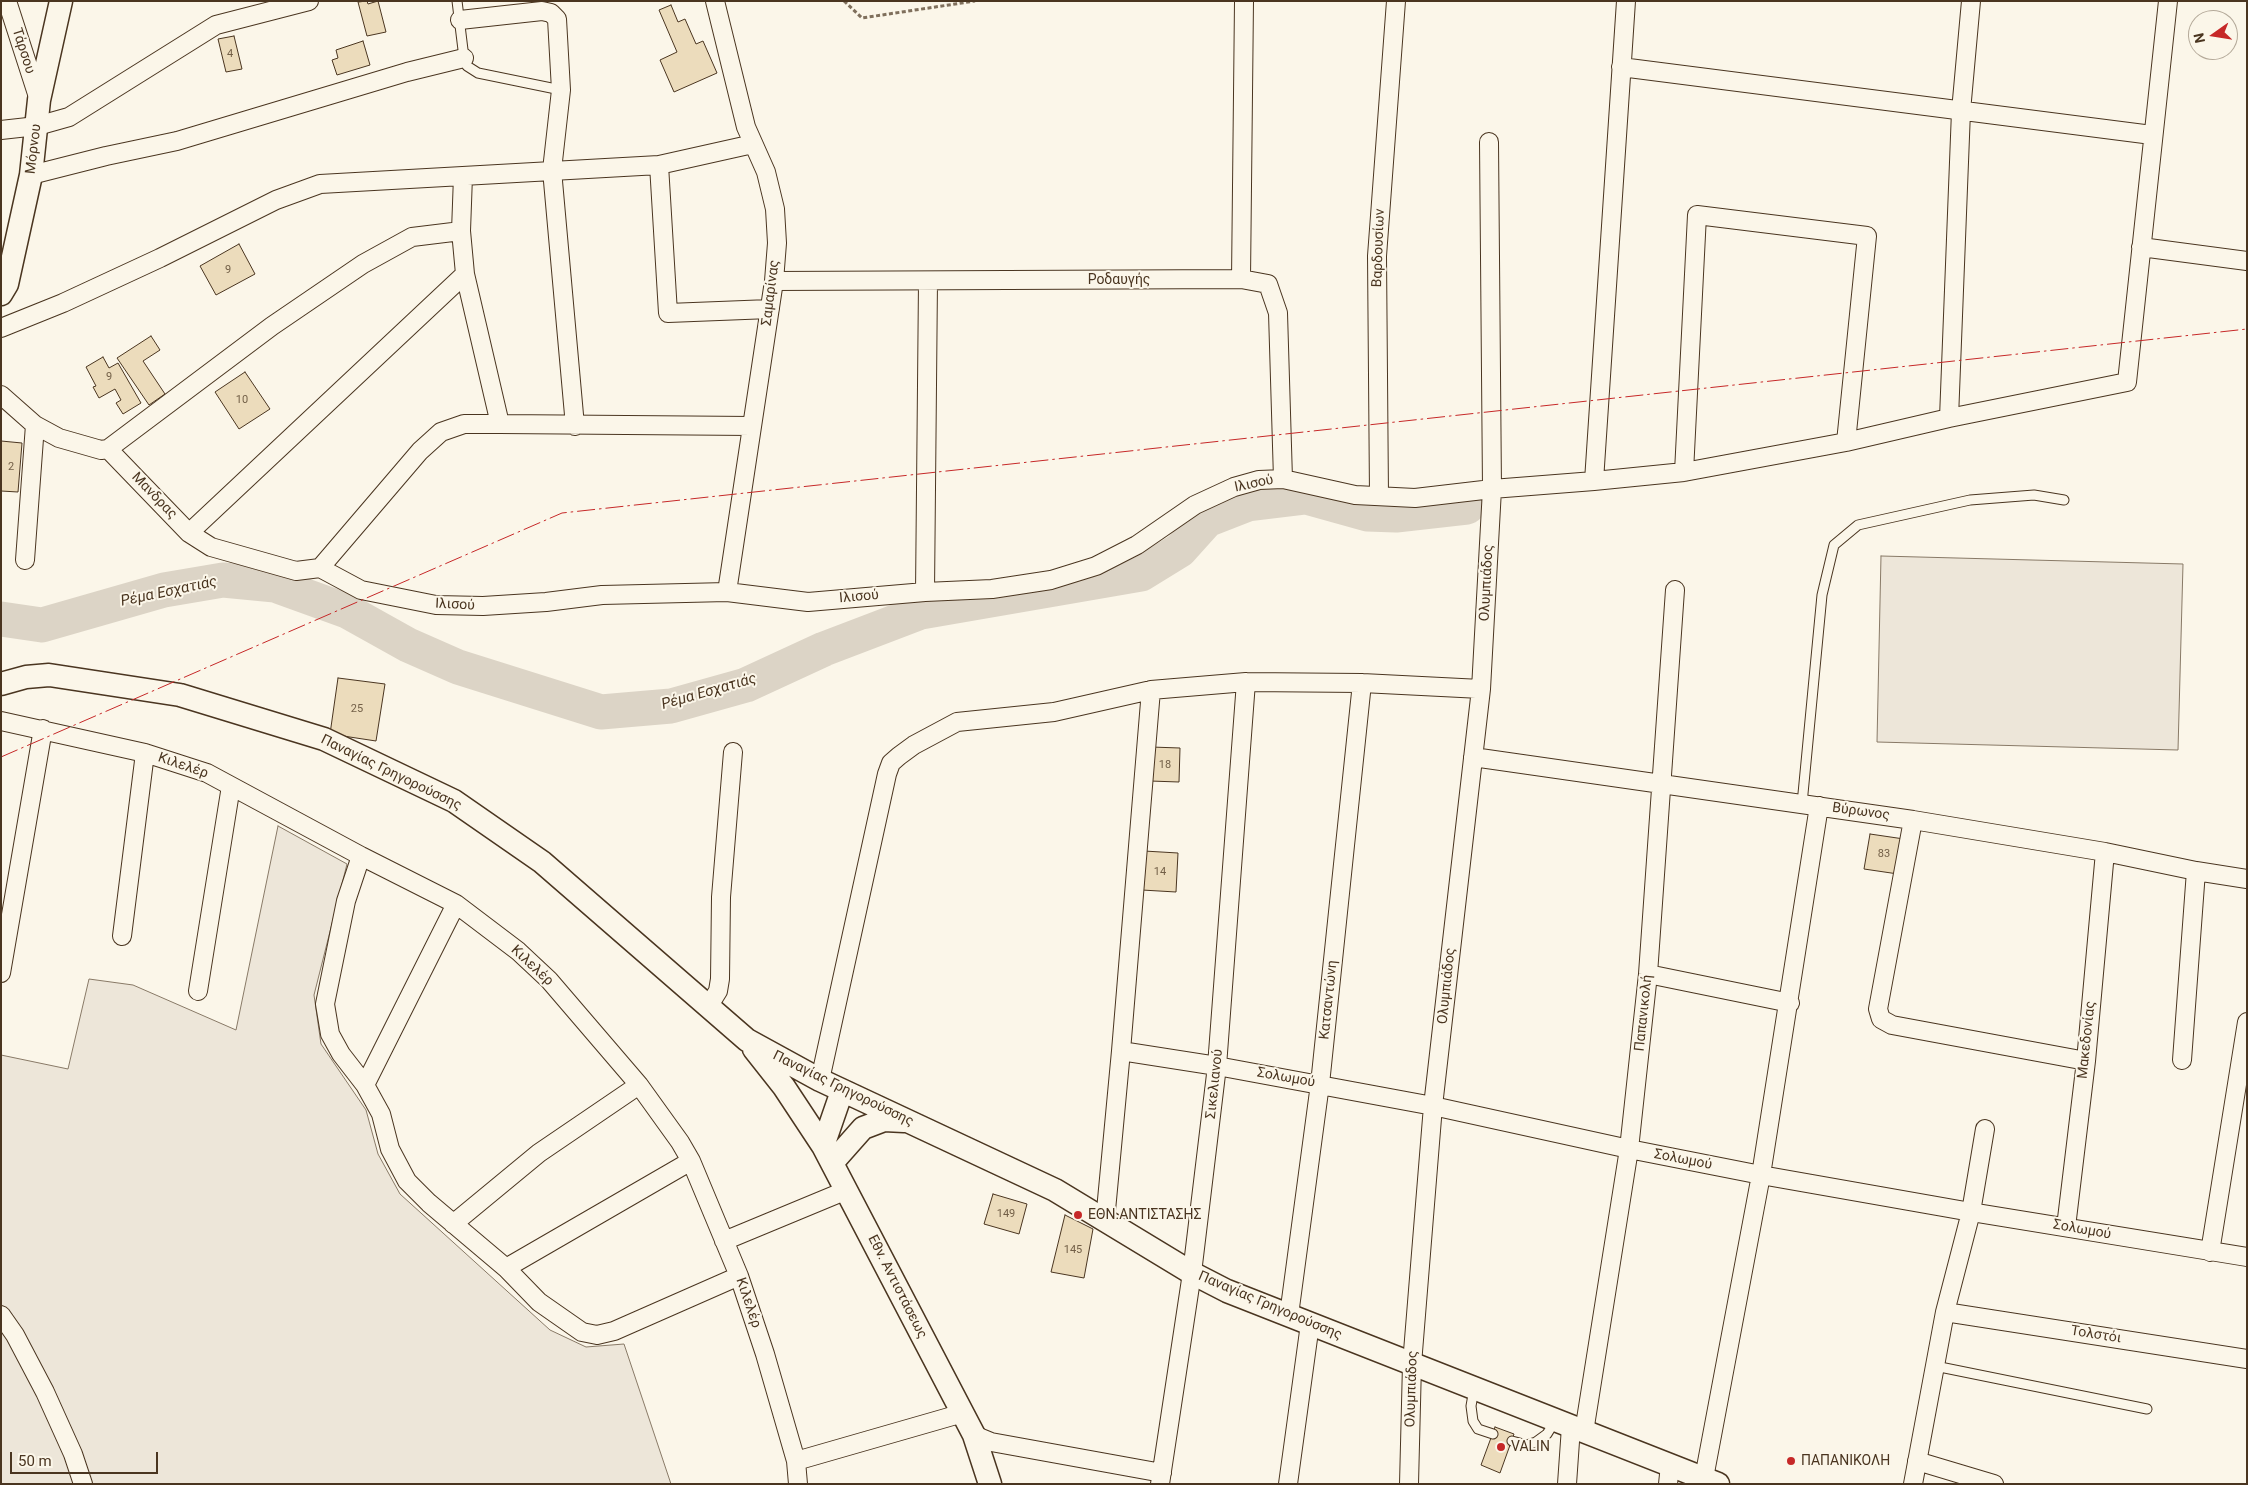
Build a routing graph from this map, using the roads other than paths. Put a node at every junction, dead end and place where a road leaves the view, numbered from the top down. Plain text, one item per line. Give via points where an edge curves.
1 (7, 1) edge
2 (61, 1) edge
3 (309, 1) edge
4 (457, 1) edge
5 (715, 1) edge
6 (1244, 1) edge
7 (1396, 1) edge
8 (1626, 1) edge
9 (1972, 1) edge
10 (2168, 1) edge
11 (460, 20) junction
12 (464, 58) junction
13 (1621, 67) junction
14 (561, 90) junction
15 (39, 100) junction
16 (1961, 111) junction
17 (37, 126) junction
18 (1, 130) edge
19 (2152, 134) junction
20 (1489, 142) dead end
21 (753, 144) junction
22 (659, 165) junction
23 (552, 170) junction
24 (31, 175) junction
25 (463, 176) junction
26 (461, 231) junction
27 (2141, 247) junction
28 (2247, 262) edge
29 (465, 274) junction
30 (1241, 279) junction
31 (774, 281) junction
32 (928, 281) junction
33 (3, 288) edge
34 (770, 309) junction
35 (1, 328) edge
36 (1, 395) edge
37 (1948, 418) junction
38 (500, 424) junction
39 (35, 425) junction
40 (575, 426) junction
41 (752, 426) junction
42 (1846, 442) junction
43 (108, 449) junction
44 (1684, 472) junction
45 (1283, 479) junction
46 (1594, 481) junction
47 (1492, 488) junction
48 (1379, 496) junction
49 (2064, 500) dead end
50 (189, 533) junction
51 (25, 560) dead end
52 (320, 568) junction
53 (1675, 590) dead end
54 (727, 592) junction
55 (925, 592) junction
56 (1246, 682) junction
57 (1362, 683) junction
58 (1, 684) edge
59 (1481, 689) junction
60 (1151, 690) junction
61 (1, 720) edge
62 (43, 729) junction
63 (733, 752) dead end
64 (145, 753) junction
65 (1472, 757) junction
66 (1660, 784) junction
67 (231, 786) junction
68 (1811, 805) junction
69 (1913, 820) junction
70 (2104, 852) junction
71 (361, 856) junction
72 (2196, 871) junction
73 (2247, 879) edge
74 (456, 904) junction
75 (122, 936) dead end
76 (1, 973) edge
77 (1648, 974) junction
78 (198, 991) dead end
79 (1790, 1003) junction
80 (706, 1004) junction
81 (2247, 1022) edge
82 (747, 1040) junction
83 (1121, 1051) junction
84 (2182, 1060) dead end
85 (2086, 1061) junction
86 (1218, 1066) junction
87 (820, 1080) junction
88 (1320, 1084) junction
89 (365, 1085) junction
90 (639, 1085) junction
91 (842, 1091) junction
92 (1433, 1106) junction
93 (907, 1121) junction
94 (1986, 1129) dead end
95 (1629, 1149) junction
96 (828, 1154) junction
97 (691, 1161) junction
98 (1762, 1175) junction
99 (847, 1190) junction
100 (1971, 1212) junction
101 (1105, 1221) junction
102 (453, 1224) junction
103 (2066, 1227) junction
104 (724, 1241) junction
105 (2210, 1252) junction
106 (2247, 1258) edge
107 (506, 1268) junction
108 (1192, 1273) junction
109 (739, 1276) junction
110 (1945, 1312) junction
111 (1, 1315) edge
112 (1289, 1315) junction
113 (1310, 1324) junction
114 (2247, 1359) edge
115 (1412, 1364) junction
116 (1935, 1366) junction
117 (1474, 1389) junction
118 (2148, 1409) dead end
119 (963, 1413) junction
120 (1570, 1427) junction
121 (1493, 1434) dead end
122 (974, 1435) junction
123 (1512, 1441) dead end
124 (796, 1461) junction
125 (1917, 1461) junction
126 (1669, 1474) edge
127 (1161, 1478) edge
128 (1711, 1481) edge
129 (83, 1484) edge
130 (798, 1484) edge
131 (990, 1484) edge
132 (1288, 1484) edge
133 (1409, 1484) edge
134 (1567, 1484) edge
135 (1913, 1484) edge
136 (1994, 1484) edge

1 - 15 street, Τάρσου
2 - 15 street, Μόρνου
3 - 17 street via 216,24 69,117
4 - 11 lane
5 - 21 street, Σαμαρίνας
6 - 30 street
7 - 48 street, Βαρδουσίων via 1377,256
8 - 13 street
9 - 16 street
10 - 19 street
11 - 12 lane
11 - 14 street via 542,11 551,13 557,19
12 - 14 lane via 467,66 478,74
12 - 24 street via 177,141
13 - 16 street
13 - 46 street
14 - 23 street
15 - 17 street, Μόρνου
16 - 19 street
16 - 37 street
17 - 18 street
17 - 24 street, Μόρνου
19 - 27 street
20 - 47 street, Ολυμπιάδος
21 - 22 street
21 - 31 street, Σαμαρίνας via 766,172 775,209
22 - 23 street
22 - 34 street via 668,313
23 - 25 street
23 - 40 street
24 - 33 street, Μόρνου
25 - 26 street
25 - 35 street via 334,182 293,192 89,291
26 - 29 street
26 - 43 street via 412,237 363,264 272,326
27 - 28 street
27 - 37 street, Ιλισού via 2127,382
29 - 38 street
29 - 50 street
30 - 32 street, Ροδαυγής
30 - 45 street, Ροδαυγής via 1268,284 1278,313
31 - 32 street, Ροδαυγής
31 - 34 street, Σαμαρίνας
32 - 55 street
34 - 41 street, Σαμαρίνας
36 - 39 street
37 - 42 street, Ιλισού
38 - 40 street
38 - 52 street via 464,424 441,432 420,451
39 - 43 street via 59,438 101,450
39 - 51 street
40 - 41 street
41 - 54 street, Σαμαρίνας
42 - 44 street, Ιλισού
42 - 44 street via 1867,236 1697,215
43 - 50 street, Μανδρας
44 - 46 street, Ιλισού
45 - 48 street, Ιλισού via 1355,495
45 - 55 street, Ιλισού via 1259,480 1234,487 1195,505 1137,545 1096,566 1051,580 992,589
46 - 47 street, Ιλισού
47 - 48 street, Ιλισού via 1415,498
47 - 59 street, Ολυμπιάδος
49 - 68 lane via 2034,495 1970,500 1858,525 1834,545 1822,595
50 - 52 street, Μανδρας via 211,547 296,571
52 - 54 street, Ιλισού via 361,590 436,605 483,606 602,595
53 - 66 street, Παπανικολή
54 - 55 street, Ιλισού via 808,602
56 - 57 street
56 - 60 street
56 - 86 street, Σικελιανού
57 - 59 street
57 - 88 street, Κατσαντώνη
58 - 80 street, Παναγίας Γρηγορούσσης via 49,675 180,695 324,739 454,801 542,862
59 - 65 street, Ολυμπιάδος
60 - 83 street
60 - 87 street via 1054,712 957,722 914,745 891,764
61 - 62 street, Κιλελέρ
62 - 64 street, Κιλελέρ
62 - 76 street
63 - 80 street via 721,897 720,979 718,991
64 - 67 street, Κιλελέρ via 190,767
64 - 75 street
65 - 66 street, Βύρωνος
65 - 92 street, Ολυμπιάδος
66 - 68 street, Βύρωνος
66 - 77 street, Παπανικολή
67 - 71 street, Κιλελέρ
67 - 78 street
68 - 69 street, Βύρωνος
68 - 79 street
69 - 70 street, Βύρωνος
69 - 85 street via 1878,1009 1882,1019 1892,1025
70 - 72 street, Βύρωνος
70 - 85 street, Μακεδονίας
71 - 74 street, Κιλελέρ
71 - 89 street via 346,901 325,1004 330,1034
72 - 73 street, Βύρωνος
72 - 84 street
74 - 89 street
74 - 90 street, Κιλελέρ via 518,951 549,980
77 - 79 street
77 - 95 street, Παπανικολή
79 - 98 street
80 - 82 street, Παναγίας Γρηγορούσσης
81 - 105 street
82 - 87 street, Παναγίας Γρηγορούσσης
82 - 96 street, Εθν. Αντιστάσεως via 784,1087
83 - 86 street, Σολωμού
83 - 101 street
85 - 103 street, Μακεδονίας
86 - 88 street, Σολωμού
86 - 108 street, Σικελιανού
87 - 91 street, Παναγίας Γρηγορούσσης
88 - 92 street, Σολωμού
88 - 112 street, Κατσαντώνη
89 - 102 street via 381,1114 390,1149 407,1181
90 - 97 street, Κιλελέρ
90 - 102 street via 539,1153
91 - 93 street, Παναγίας Γρηγορούσσης
91 - 96 street
92 - 95 street, Σολωμού
92 - 115 street, Ολυμπιάδος
93 - 96 street via 884,1120 863,1128
93 - 101 street, Παναγίας Γρηγορούσσης via 1055,1190
94 - 100 street
95 - 98 street, Σολωμού
95 - 120 street, Παπανικολή
96 - 99 street, Εθν. Αντιστάσεως
97 - 104 street, Κιλελέρ
97 - 107 street
98 - 100 street, Σολωμού
98 - 128 street
99 - 104 street
99 - 119 street, Εθν. Αντιστάσεως
100 - 103 street, Σολωμού
100 - 110 street
101 - 108 street, Παναγίας Γρηγορούσσης
102 - 107 street
103 - 105 street, Σολωμού
104 - 109 street, Κιλελέρ
105 - 106 street, Σολωμού
107 - 109 street via 539,1302 582,1332 597,1335 614,1331
108 - 112 street, Παναγίας Γρηγορούσσης via 1227,1291
108 - 127 street, Σικελιανού
109 - 124 street, Κιλελέρ
110 - 114 street, Τολστόι
110 - 116 street
111 - 129 street via 45,1392
112 - 113 street, Παναγίας Γρηγορούσσης
113 - 115 street, Παναγίας Γρηγορούσσης
113 - 132 street
115 - 117 street, Παναγίας Γρηγορούσσης
115 - 133 street, Ολυμπιάδος
116 - 118 lane
116 - 125 street
117 - 120 street, Παναγίας Γρηγορούσσης
117 - 121 lane via 1473,1421 1478,1429
119 - 122 street, Εθν. Αντιστάσεως
119 - 124 street
120 - 123 lane via 1527,1445
120 - 126 street, Παναγίας Γρηγορούσσης
120 - 134 street, Παπανικολή
122 - 127 street via 991,1442
122 - 131 street, Εθν. Αντιστάσεως
124 - 130 street, Κιλελέρ
125 - 135 street
125 - 136 street
126 - 128 street, Παναγίας Γρηγορούσσης

